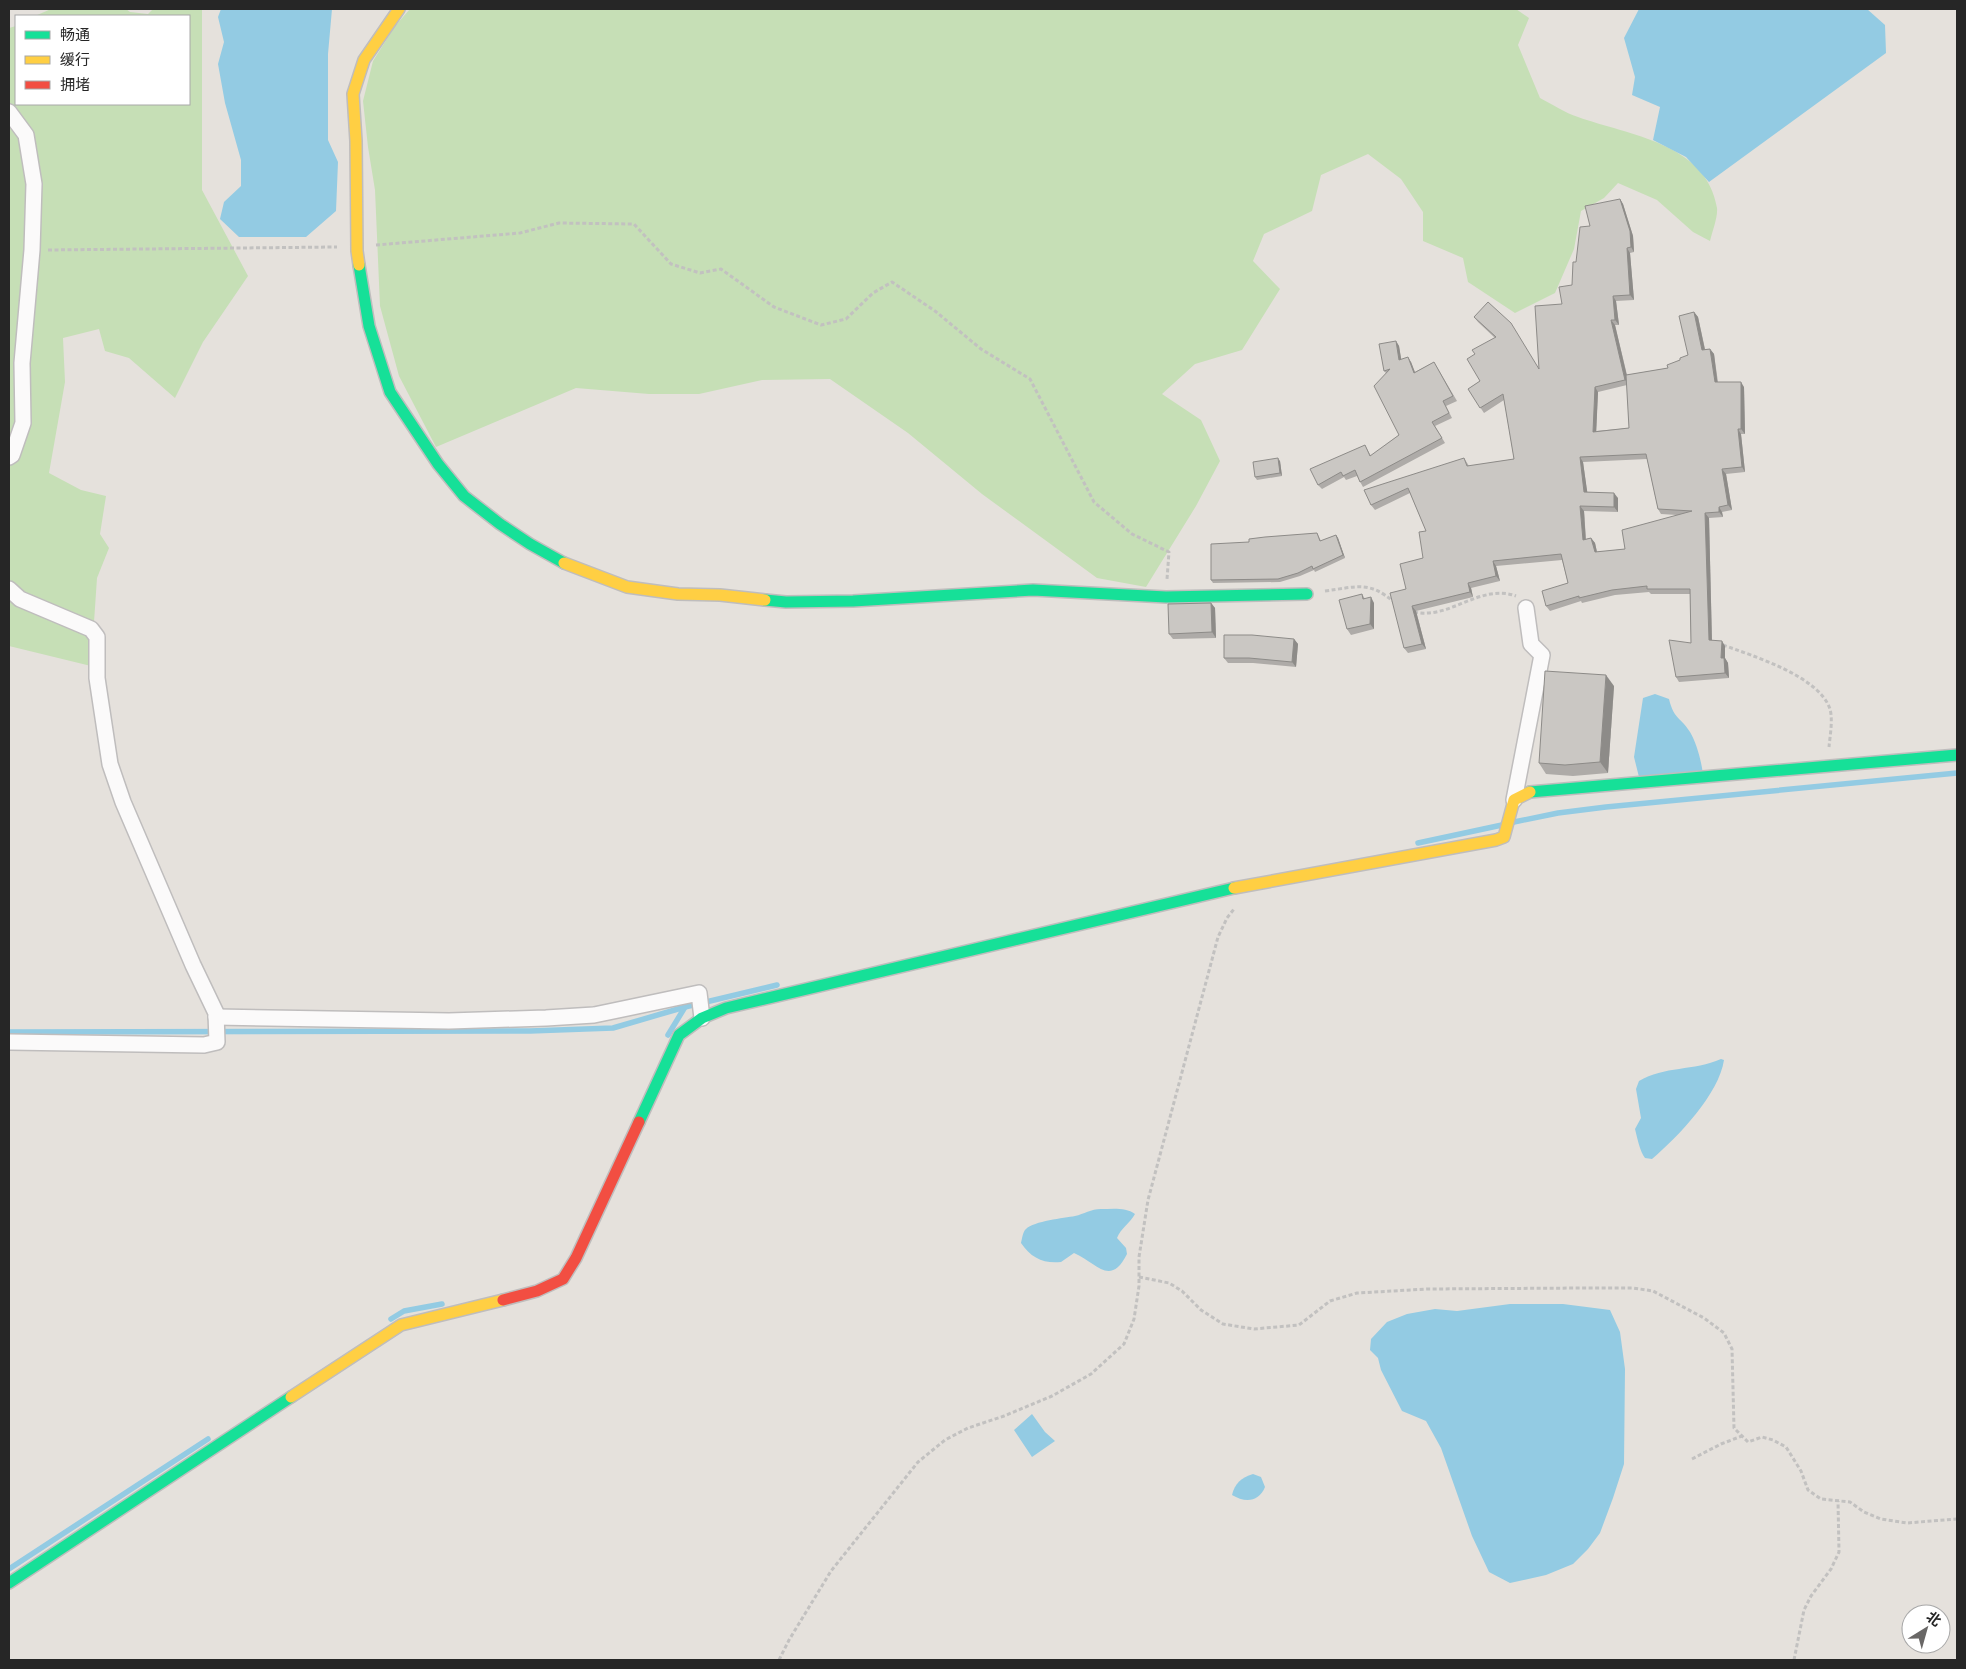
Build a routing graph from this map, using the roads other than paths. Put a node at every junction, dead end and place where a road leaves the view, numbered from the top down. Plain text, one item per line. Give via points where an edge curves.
1 (399, 9) edge
2 (9, 112) edge
3 (9, 457) edge
4 (9, 589) edge
5 (1307, 594) road end
6 (1526, 608) road end
7 (1957, 755) edge
8 (1512, 807) junction
9 (701, 1015) junction
10 (216, 1020) junction
11 (9, 1042) edge
12 (9, 1583) edge

1 - 5 street via 364,60 353,94 357,247 369,326 390,392 438,464 464,496 500,524 569,566 628,587 678,594 786,602 1033,590 1166,597
2 - 3 street via 26,135 34,184 22,364 23,423
4 - 10 street via 20,599 91,629 97,637 97,678 110,764 123,802 216,1013
6 - 8 street via 1531,644 1542,655
7 - 8 street via 1530,792
8 - 9 street via 1504,837 1496,840 1242,886
9 - 10 street via 699,993 594,1015 546,1018
9 - 12 street via 678,1035 576,1258 563,1279 537,1290 401,1326
10 - 11 street via 217,1042 204,1045

